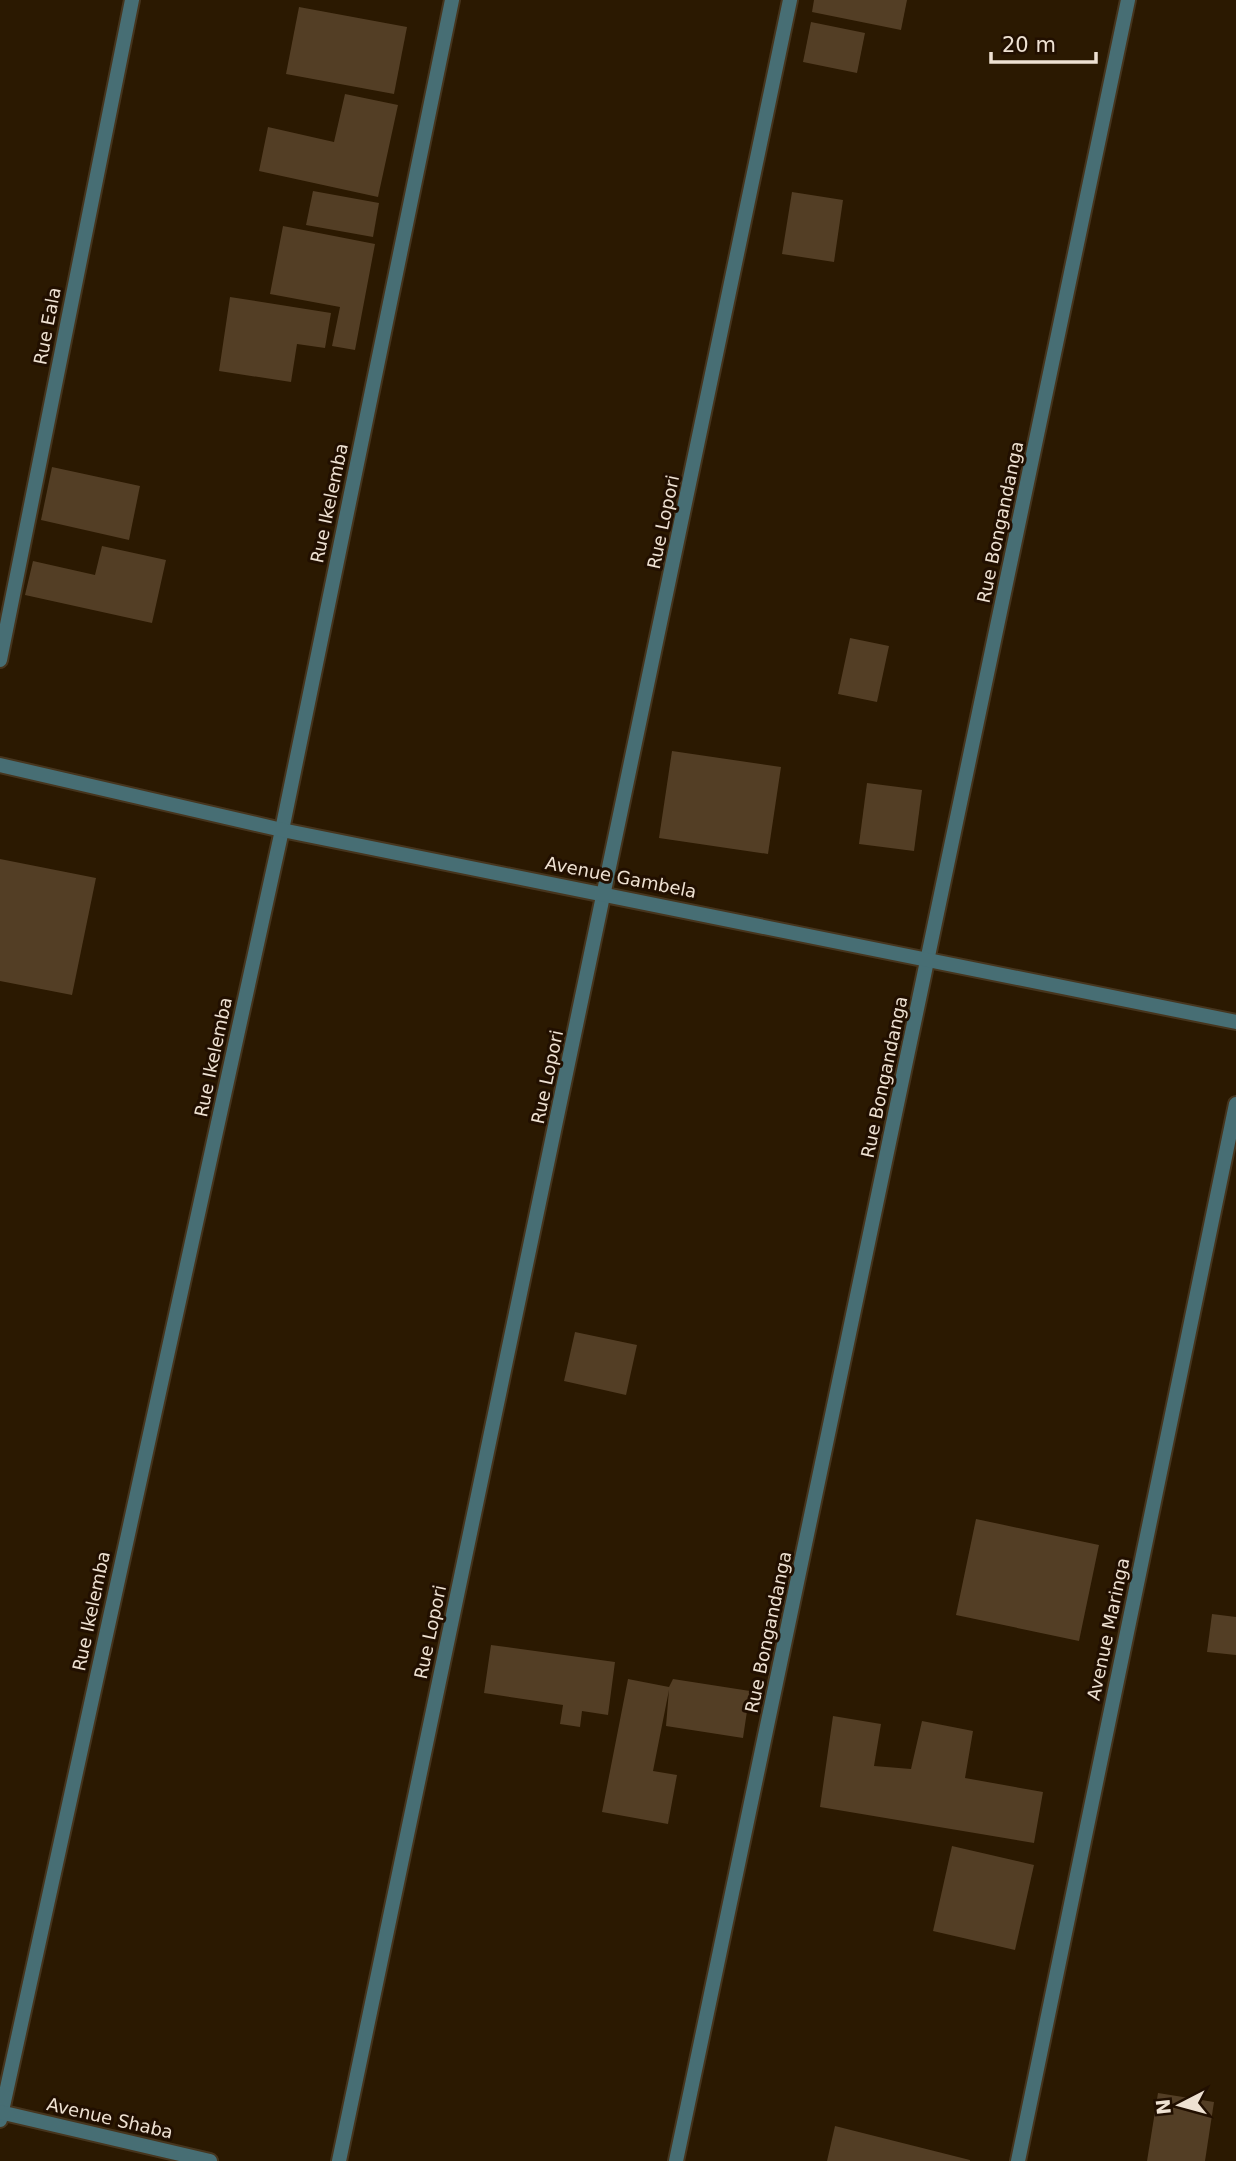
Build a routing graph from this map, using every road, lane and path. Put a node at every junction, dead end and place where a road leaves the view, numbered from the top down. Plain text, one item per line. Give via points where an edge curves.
1 (132, 0) edge
2 (452, 0) edge
3 (790, 0) edge
4 (1128, 0) edge
5 (0, 660) edge
6 (0, 765) edge
7 (282, 830) junction
8 (606, 893) junction
9 (929, 960) junction
10 (1236, 1022) edge
11 (1236, 1104) edge
12 (1, 2115) edge
13 (210, 2161) edge
14 (339, 2161) edge
15 (676, 2161) edge
16 (1018, 2161) edge

1 - 5 street, Rue Eala
2 - 7 street, Rue Ikelemba
3 - 8 street, Rue Lopori
4 - 9 street, Rue Bongandanga
6 - 7 street, Avenue Gambela
7 - 8 street, Avenue Gambela
7 - 12 street, Rue Ikelemba
8 - 9 street, Avenue Gambela
8 - 14 street, Rue Lopori
9 - 10 street, Avenue Gambela
9 - 15 street, Rue Bongandanga
11 - 16 street, Avenue Maringa
12 - 13 street, Avenue Shaba

